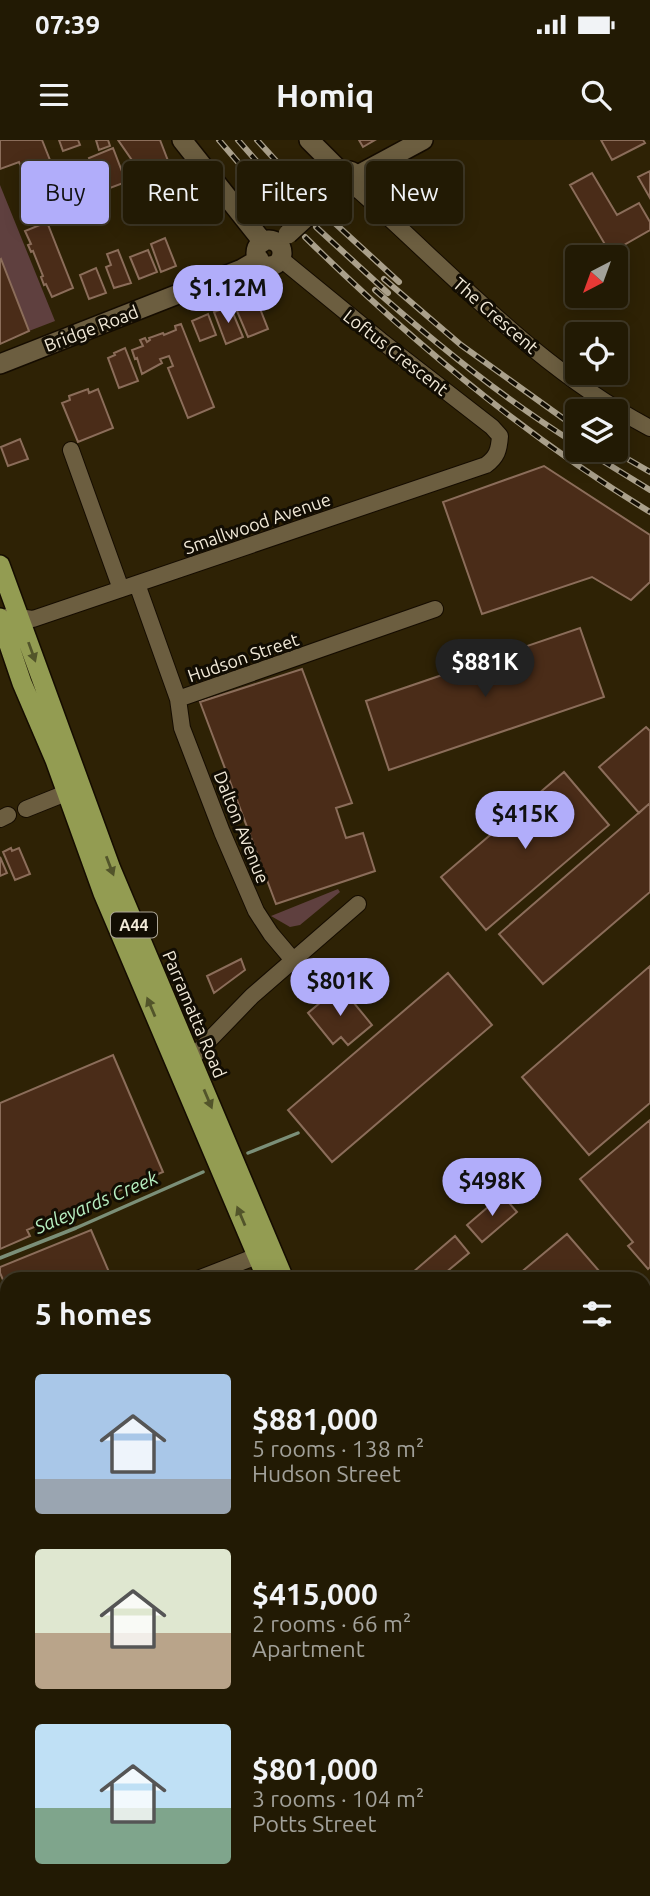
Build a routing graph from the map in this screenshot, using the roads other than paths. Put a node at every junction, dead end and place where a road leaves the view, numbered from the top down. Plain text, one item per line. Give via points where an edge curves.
1 (182, 140) edge
2 (309, 140) edge
3 (423, 140) edge
4 (326, 161) edge
5 (352, 180) edge
6 (352, 191) edge
7 (300, 224) edge
8 (274, 248) junction
9 (0, 364) edge
10 (649, 425) edge
11 (71, 450) dead end
12 (499, 450) joint
13 (0, 565) edge
14 (137, 584) junction
15 (121, 589) junction
16 (435, 609) dead end
17 (7, 617) edge
18 (178, 699) junction
19 (73, 790) junction
20 (26, 809) dead end
21 (358, 904) dead end
22 (293, 960) junction
23 (183, 1062) junction
24 (265, 1253) junction
25 (216, 1272) edge
26 (266, 1272) edge
27 (279, 1272) edge

1 - 8 street, Loftus Crescent
2 - 4 street, The Crescent
3 - 5 street, Bridge Road
6 - 10 street, The Crescent via 520,339 614,407
7 - 8 street, Bridge Road, bridge
8 - 9 street, Bridge Road via 242,269
8 - 12 street, Loftus Crescent via 380,340 492,427 500,436
11 - 15 street
12 - 14 street, Smallwood Avenue via 486,466
13 - 17 highway, A44
14 - 15 street, Smallwood Avenue
14 - 18 street, Hudson Street
15 - 17 street, Smallwood Avenue via 33,619
16 - 18 street, Hudson Street
17 - 19 highway, A44 via 22,683
18 - 22 street, Dalton Avenue via 182,728 256,911
19 - 20 street
19 - 23 highway, A44 via 103,893
21 - 22 street
22 - 23 street
23 - 24 highway, A44
24 - 25 street
24 - 26 highway, A44
24 - 27 highway, A44

